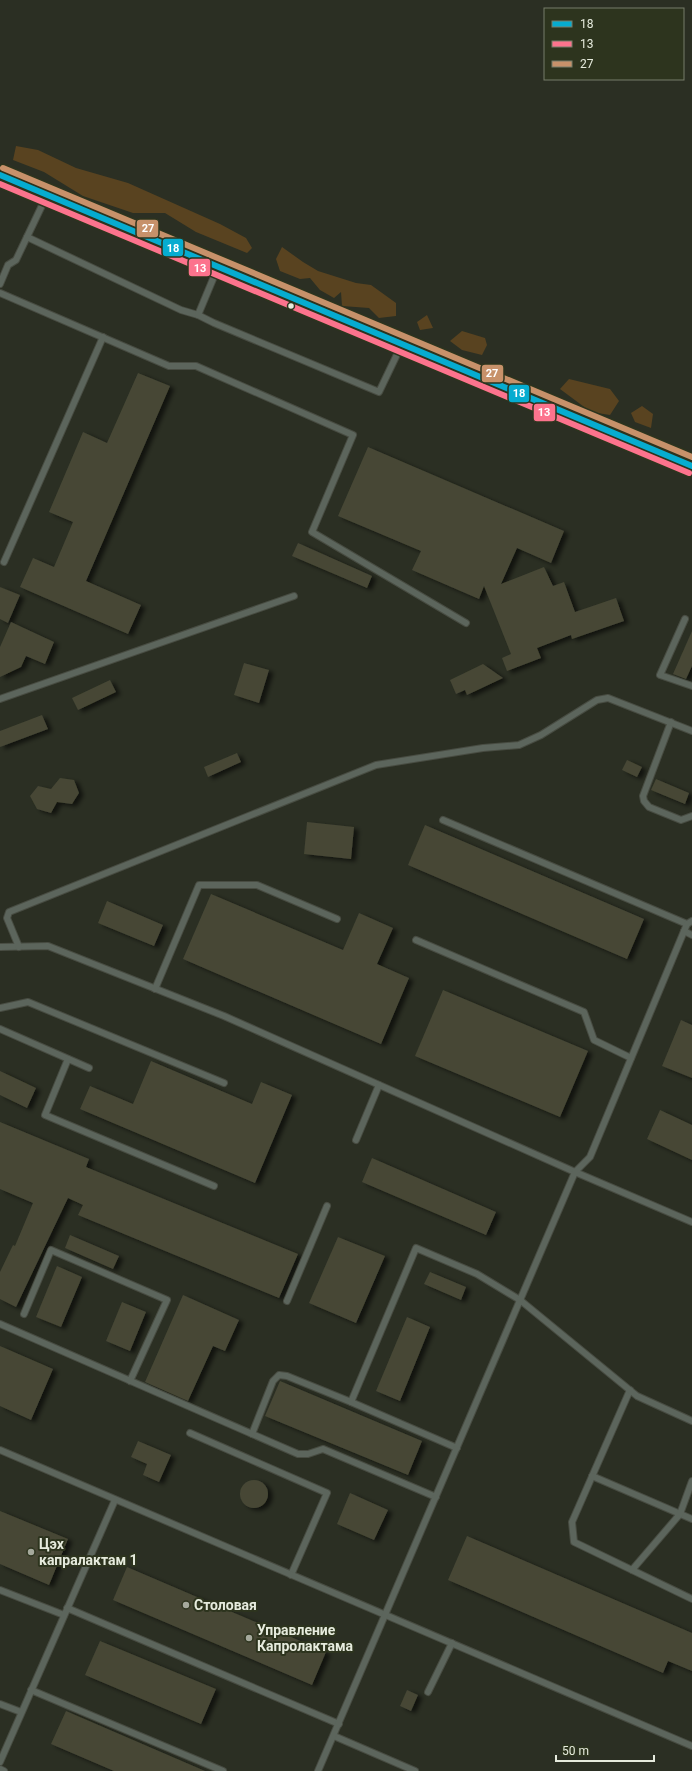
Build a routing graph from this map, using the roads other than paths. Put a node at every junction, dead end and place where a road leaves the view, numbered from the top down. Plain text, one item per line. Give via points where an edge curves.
1 (0, 175) edge
2 (47, 195) junction
3 (27, 237) junction
4 (218, 267) junction
5 (0, 284) edge
6 (0, 293) edge
7 (198, 315) junction
8 (103, 337) junction
9 (402, 344) junction
10 (692, 466) edge
11 (4, 562) dead end
12 (294, 596) dead end
13 (684, 620) dead end
14 (466, 623) dead end
15 (692, 686) edge
16 (0, 699) edge
17 (671, 722) junction
18 (692, 730) edge
19 (692, 816) edge
20 (443, 820) dead end
21 (337, 919) dead end
22 (690, 922) edge
23 (684, 932) junction
24 (692, 935) edge
25 (416, 940) dead end
26 (0, 947) edge
27 (19, 947) junction
28 (155, 988) junction
29 (0, 1008) edge
30 (0, 1029) edge
31 (631, 1058) junction
32 (68, 1059) junction
33 (89, 1068) dead end
34 (224, 1083) dead end
35 (379, 1085) junction
36 (356, 1140) dead end
37 (575, 1172) junction
38 (214, 1186) dead end
39 (327, 1206) dead end
40 (692, 1222) edge
41 (520, 1300) junction
42 (287, 1301) dead end
43 (24, 1314) dead end
44 (0, 1324) edge
45 (130, 1381) junction
46 (630, 1390) junction
47 (351, 1402) junction
48 (692, 1421) edge
49 (190, 1433) dead end
50 (252, 1434) junction
51 (457, 1448) junction
52 (0, 1450) edge
53 (592, 1476) junction
54 (692, 1481) edge
55 (436, 1497) junction
56 (115, 1500) junction
57 (680, 1514) junction
58 (692, 1519) edge
59 (632, 1570) junction
60 (291, 1575) junction
61 (0, 1590) edge
62 (692, 1599) edge
63 (67, 1608) junction
64 (64, 1615) junction
65 (385, 1615) junction
66 (452, 1643) junction
67 (31, 1690) junction
68 (428, 1692) dead end
69 (0, 1704) edge
70 (21, 1712) junction
71 (339, 1724) junction
72 (334, 1736) junction
73 (692, 1746) edge
74 (0, 1762) edge
75 (0, 1769) edge
76 (4, 1771) edge
77 (223, 1771) edge
78 (318, 1771) edge
79 (415, 1771) edge

1 - 2 street
2 - 3 lane
2 - 4 street
3 - 5 lane via 16,260 8,264
3 - 7 lane via 181,310
4 - 7 lane
4 - 9 street
6 - 8 lane
7 - 9 lane via 379,392
8 - 11 lane
8 - 14 lane via 169,366 196,366 353,435 312,532
9 - 10 street
12 - 16 lane
13 - 15 lane via 660,676
17 - 18 lane
17 - 19 lane via 643,796 644,801 649,807 681,820
17 - 27 lane via 608,698 596,700 520,746 483,748 376,765 9,912 7,918
20 - 22 lane
21 - 28 lane via 257,885 199,885
22 - 23 lane
23 - 24 lane
23 - 31 lane
25 - 31 lane via 584,1012 594,1040
26 - 27 lane
27 - 28 lane via 48,946
28 - 35 lane
29 - 34 lane via 28,1002
30 - 32 lane
31 - 37 lane via 590,1157
32 - 33 lane
32 - 38 lane via 45,1115
35 - 36 lane
35 - 37 lane
37 - 40 lane
37 - 41 lane
39 - 42 lane
41 - 46 lane
41 - 47 lane via 476,1274 416,1248
41 - 51 lane
43 - 45 lane via 51,1250 167,1300
44 - 45 lane
45 - 50 lane
46 - 48 lane via 637,1396
46 - 53 lane
47 - 50 lane via 279,1375 273,1381
47 - 51 lane
49 - 60 lane via 327,1493
50 - 55 lane via 298,1454 323,1449
51 - 55 lane
52 - 56 lane
53 - 57 lane
53 - 59 lane via 572,1522 574,1542
54 - 57 lane
55 - 65 lane
56 - 60 lane
56 - 63 lane
57 - 58 lane
57 - 59 lane
59 - 62 lane
60 - 65 lane
61 - 64 lane
63 - 64 lane
63 - 71 lane
64 - 67 lane
65 - 66 lane
65 - 71 lane
66 - 68 lane
66 - 73 lane
67 - 70 lane
67 - 77 lane
69 - 70 lane
70 - 74 lane
71 - 72 lane
72 - 78 lane
72 - 79 lane
75 - 76 lane

